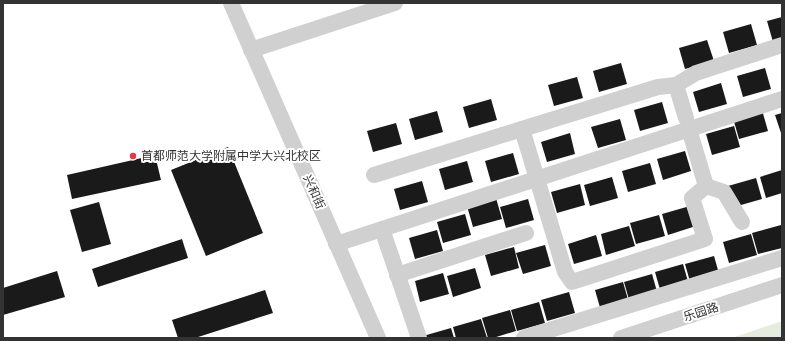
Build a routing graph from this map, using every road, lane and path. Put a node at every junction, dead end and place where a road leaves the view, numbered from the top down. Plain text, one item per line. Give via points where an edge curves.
1 (231, 3) edge
2 (395, 3) edge
3 (782, 45) edge
4 (251, 50) junction
5 (676, 85) junction
6 (782, 98) edge
7 (687, 124) junction
8 (522, 129) junction
9 (374, 175) dead end
10 (537, 179) junction
11 (706, 186) junction
12 (742, 222) dead end
13 (382, 229) junction
14 (526, 233) dead end
15 (336, 244) junction
16 (782, 258) edge
17 (397, 275) junction
18 (782, 285) edge
19 (378, 338) edge
20 (419, 338) edge
21 (524, 338) edge
22 (621, 338) edge

1 - 4 street, 兴和街
2 - 4 street
3 - 5 street via 696,73
4 - 15 street, 兴和街
5 - 7 street
5 - 8 street via 658,87
6 - 7 street
7 - 10 street
7 - 11 street
8 - 9 street
8 - 10 street
10 - 11 street via 565,272 572,282 705,239 692,198
10 - 13 street
11 - 12 street via 724,192
13 - 15 street
13 - 17 street
14 - 17 street
15 - 19 street, 兴和街
16 - 21 street
17 - 20 street
18 - 22 street, 乐园路

